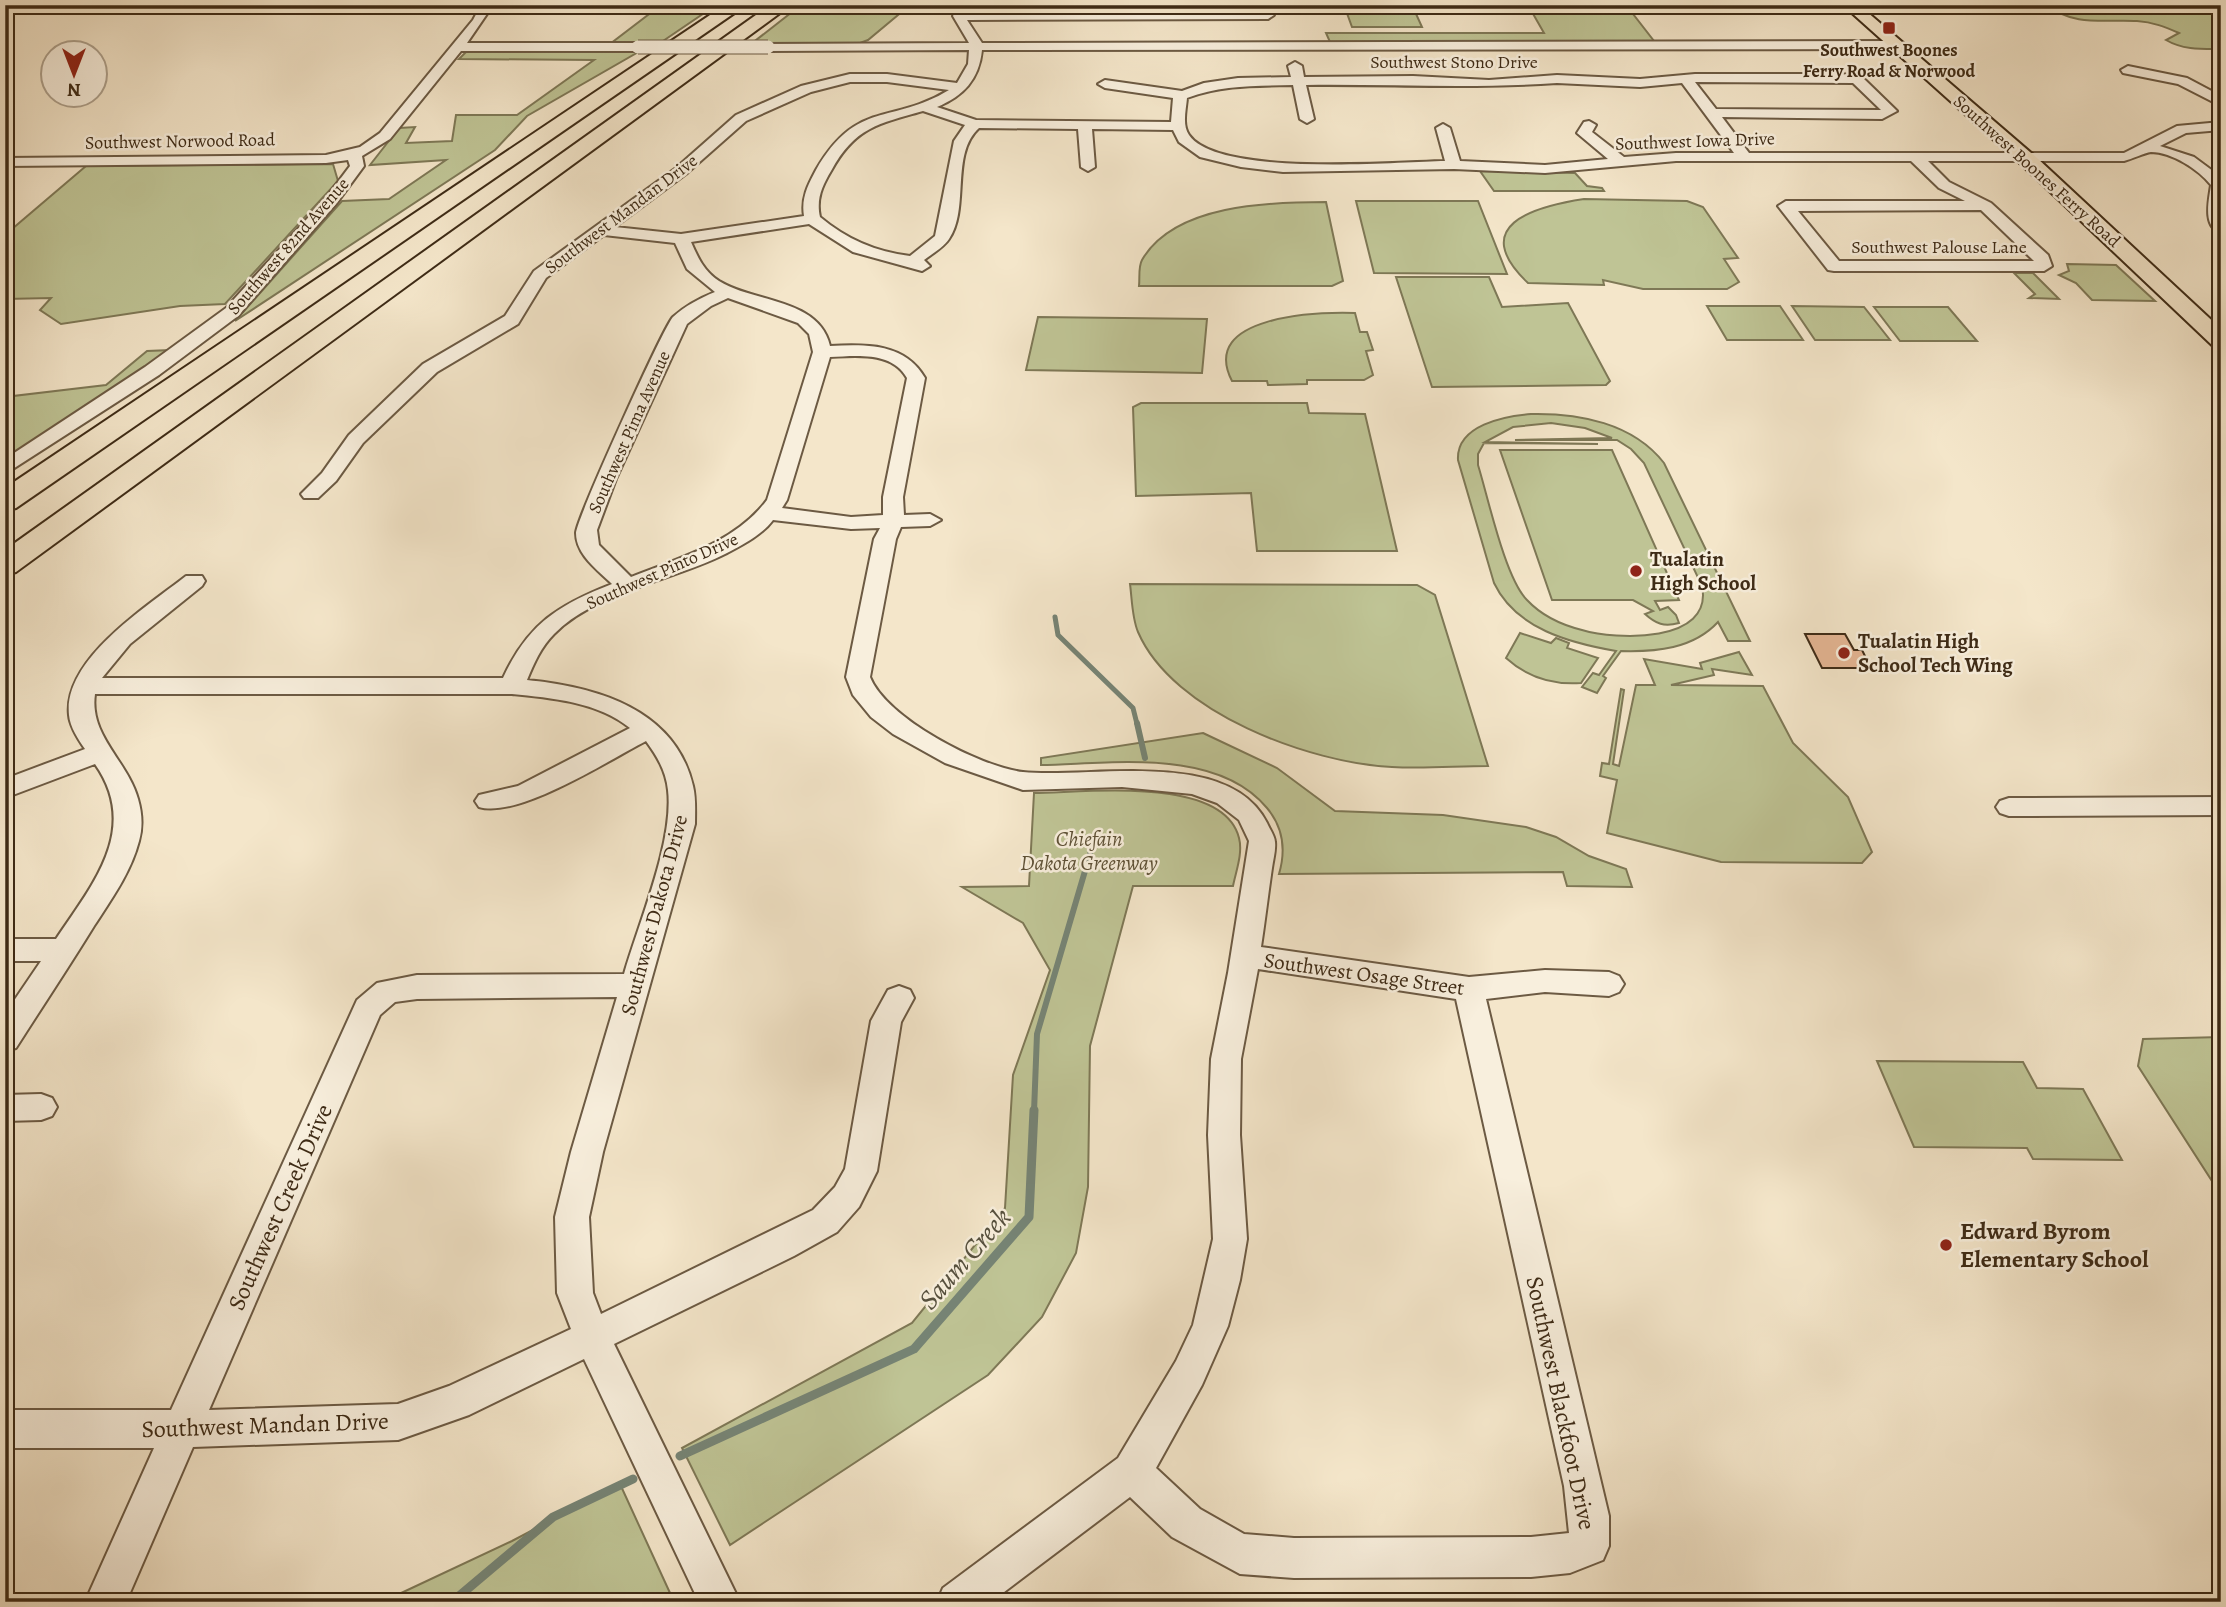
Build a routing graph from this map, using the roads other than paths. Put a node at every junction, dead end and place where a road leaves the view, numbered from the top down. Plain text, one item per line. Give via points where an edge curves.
1 (487, 5) edge
2 (737, 5) edge
3 (782, 5) edge
4 (1850, 5) edge
5 (962, 10) edge
6 (1159, 10) edge
7 (1271, 20) edge
8 (1896, 45) junction
9 (976, 46) junction
10 (1289, 46) junction
11 (456, 47) junction
12 (638, 47) joint
13 (2128, 70) dead end
14 (1686, 79) junction
15 (1299, 82) junction
16 (1105, 84) dead end
17 (960, 87) junction
18 (1183, 95) junction
19 (2221, 102) edge
20 (924, 107) junction
21 (1714, 113) junction
22 (1307, 119) dead end
23 (975, 124) junction
24 (1589, 125) dead end
25 (1086, 126) junction
26 (1178, 126) junction
27 (2221, 126) edge
28 (1443, 128) dead end
29 (2151, 148) junction
30 (354, 155) junction
31 (1745, 157) junction
32 (1915, 157) junction
33 (2022, 157) junction
34 (5, 162) edge
35 (1621, 162) junction
36 (1454, 165) junction
37 (1088, 167) dead end
38 (1786, 206) joint
39 (1986, 206) junction
40 (812, 219) junction
41 (2221, 228) edge
42 (599, 230) junction
43 (681, 239) junction
44 (726, 293) junction
45 (2221, 341) edge
46 (822, 352) junction
47 (5, 468) edge
48 (311, 494) dead end
49 (5, 502) edge
50 (771, 513) junction
51 (930, 520) dead end
52 (894, 521) junction
53 (5, 565) edge
54 (194, 581) dead end
55 (627, 585) junction
56 (87, 686) junction
57 (512, 686) junction
58 (649, 729) junction
59 (101, 752) junction
60 (5, 789) edge
61 (488, 801) dead end
62 (2221, 806) edge
63 (2009, 807) dead end
64 (5, 950) edge
65 (63, 950) junction
66 (1244, 956) junction
67 (1609, 984) dead end
68 (635, 985) junction
69 (1469, 989) junction
70 (387, 991) joint
71 (900, 998) dead end
72 (5, 1039) edge
73 (41, 1107) dead end
74 (5, 1108) edge
75 (591, 1335) junction
76 (5, 1429) edge
77 (181, 1429) junction
78 (1132, 1472) junction
79 (105, 1602) edge
80 (720, 1602) edge
81 (957, 1602) edge

1 - 11 street, Southwest 82nd Avenue
2 - 49 highway
3 - 53 highway
4 - 8 main road, Southwest Boones Ferry Road
5 - 6 street
5 - 9 street
6 - 7 street
7 - 10 street
8 - 10 street
8 - 33 main road, Southwest Boones Ferry Road
9 - 10 street
9 - 12 street, bridge
9 - 17 street via 970,78
10 - 15 street
11 - 12 street
11 - 30 street, Southwest 82nd Avenue via 385,136
13 - 19 street via 2182,81
14 - 15 street, Southwest Stono Drive via 1640,83 1557,79 1489,84
14 - 21 street
14 - 21 street, Southwest Stono Drive via 1853,79 1890,113
15 - 18 street, Southwest Stono Drive via 1219,84
15 - 22 street
16 - 18 street
17 - 20 street
17 - 42 street, Southwest Mandan Drive via 870,77 806,89 741,118 681,171
18 - 26 street via 1178,101
20 - 23 street
20 - 40 street via 879,119 847,136 809,197
21 - 31 street
23 - 25 street
23 - 40 street via 961,141 947,227 918,263 842,242
24 - 35 street via 1584,133
25 - 26 street
25 - 37 street
26 - 36 street, Southwest Iowa Drive via 1184,139 1205,154 1262,167
27 - 29 street, Southwest Iowa Drive via 2187,127
28 - 36 street
29 - 33 street, Southwest Iowa Drive via 2124,157
29 - 41 street via 2191,161 2213,176 2219,185 2215,214
30 - 34 street, Southwest Norwood Road
30 - 47 street, Southwest 82nd Avenue via 357,166 331,201 232,312
31 - 32 street, Southwest Iowa Drive
31 - 35 street, Southwest Iowa Drive
32 - 33 street, Southwest Iowa Drive
32 - 39 street via 1944,185
33 - 45 main road, Southwest Boones Ferry Road
35 - 36 street, Southwest Iowa Drive via 1545,169
38 - 39 street
38 - 39 street, Southwest Palouse Lane via 1834,266 2044,266 2042,258
40 - 43 street
42 - 43 street
42 - 48 street, Southwest Mandan Drive via 540,275 512,320 430,368 356,439
43 - 44 street via 698,274
44 - 46 street via 807,320 823,337
44 - 55 street, Southwest Pima Avenue via 679,321 586,530 599,561
46 - 50 street
46 - 52 street via 880,353 914,372 893,497
50 - 52 street via 851,523
50 - 55 street, Southwest Pinto Drive via 739,537
51 - 52 street
52 - 66 street via 885,539 858,677 871,706 932,747 1005,777 1192,783 1238,804 1259,830 1263,851
54 - 56 street via 118,642
55 - 57 street, Southwest Pinto Drive via 553,622 536,639
56 - 57 street, Southwest Dakota Drive
56 - 59 street via 81,712
57 - 58 street, Southwest Dakota Drive via 553,689 605,702
58 - 61 street via 525,793
58 - 68 street, Southwest Dakota Drive via 674,761 684,802 680,833
59 - 60 street
59 - 65 street via 121,785 128,818 126,839 106,885
62 - 63 street
64 - 65 street
65 - 72 street
66 - 69 street, Southwest Osage Street
66 - 78 street via 1224,1084 1230,1239 1223,1280 1210,1326 1189,1373
67 - 69 street, Southwest Osage Street via 1545,981
68 - 70 street via 417,986
68 - 75 street, Southwest Dakota Drive via 572,1217 575,1293
69 - 78 street, Southwest Blackfoot Drive via 1583,1486 1589,1546 1531,1557 1240,1554 1186,1523
70 - 77 street, Southwest Creek Drive via 369,1008
71 - 75 street, Southwest Mandan Drive via 886,1021 861,1171 825,1221
73 - 74 street
75 - 77 street, Southwest Mandan Drive via 456,1402 398,1422
75 - 80 street, Southwest Dakota Drive
76 - 77 street, Southwest Mandan Drive
77 - 79 street
78 - 81 street

